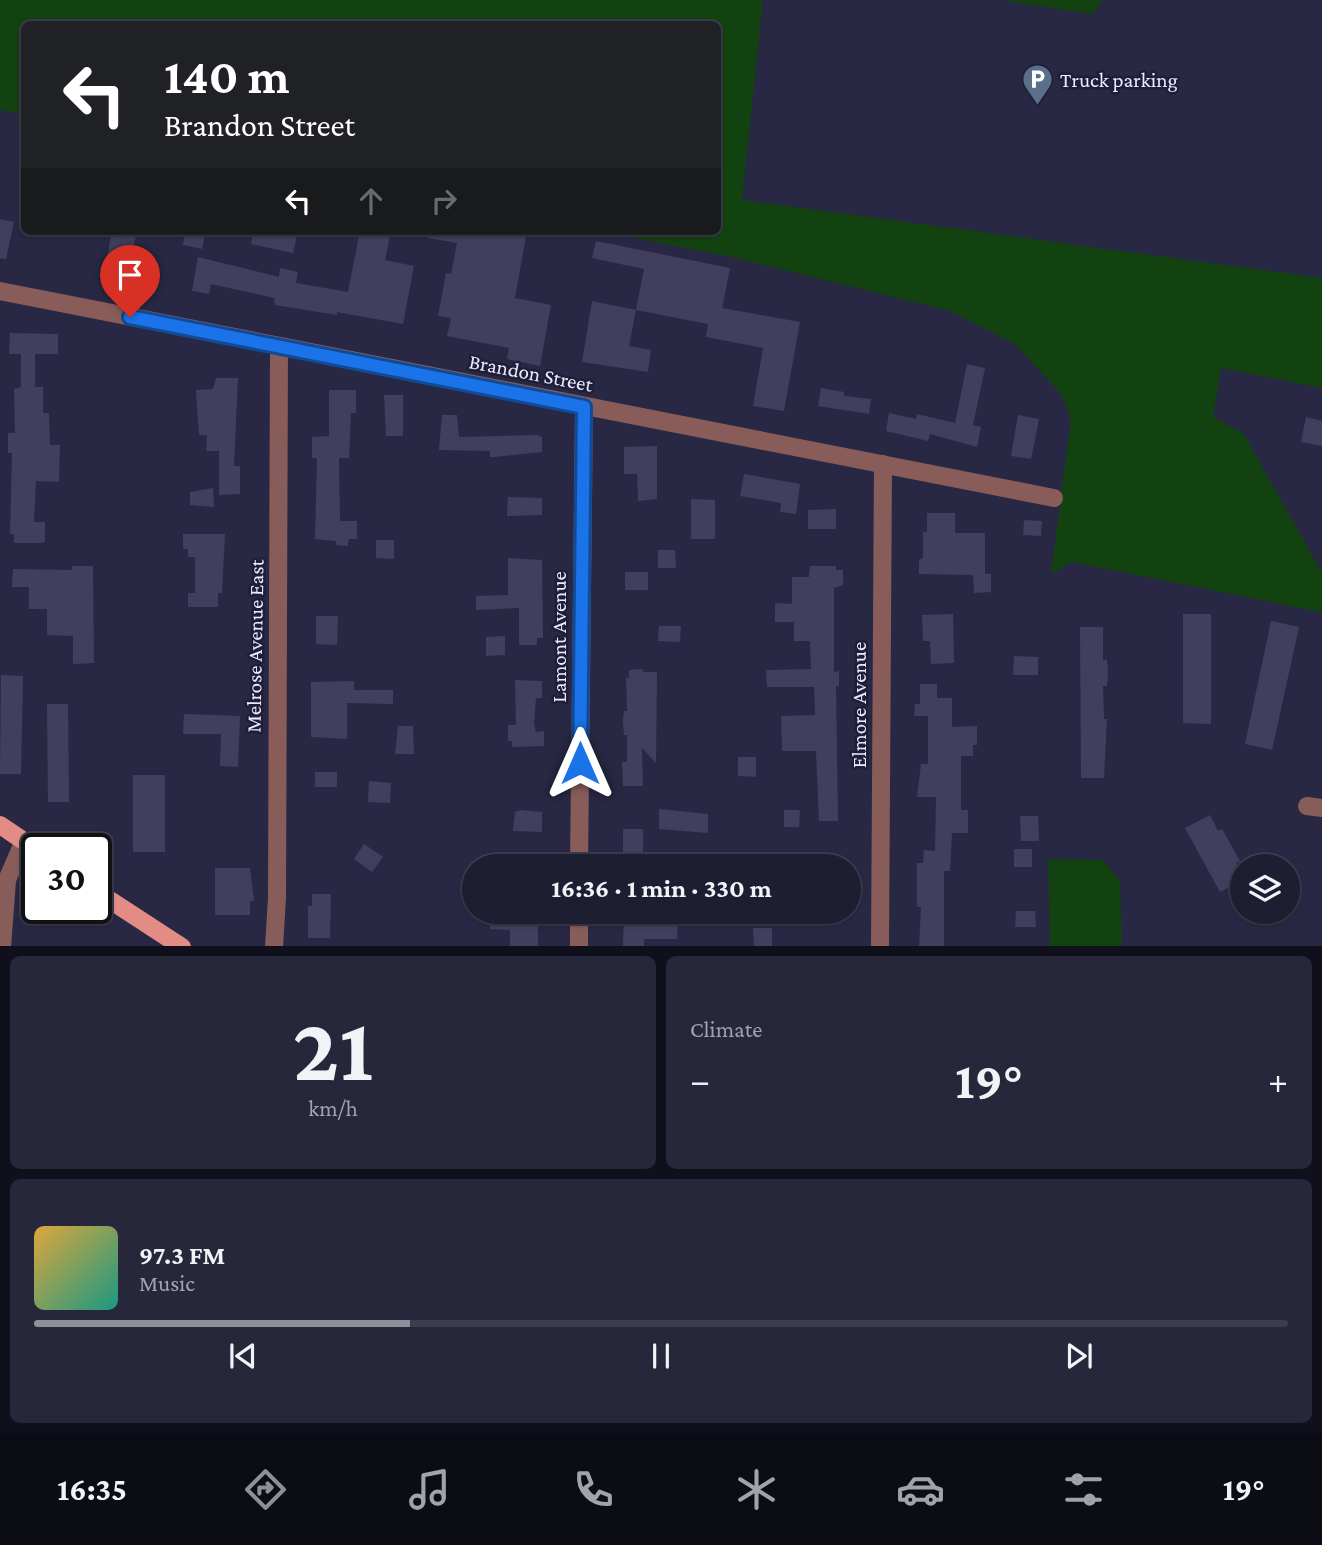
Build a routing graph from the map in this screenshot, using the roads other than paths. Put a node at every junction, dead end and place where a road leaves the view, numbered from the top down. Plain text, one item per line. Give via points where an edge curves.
1 (0, 291) edge
2 (279, 346) junction
3 (584, 407) junction
4 (883, 464) junction
5 (1054, 498) dead end
6 (0, 825) edge
7 (21, 839) edge
8 (579, 854) edge
9 (21, 859) edge
10 (112, 901) edge
11 (579, 924) edge
12 (2, 946) edge
13 (180, 946) edge
14 (274, 946) edge
15 (579, 946) edge
16 (880, 946) edge

1 - 2 street, Brandon Street
2 - 3 street, Brandon Street
2 - 14 street, Melrose Avenue East
3 - 4 street, Brandon Street
3 - 8 street, Lamont Avenue
4 - 5 street, Brandon Street
4 - 16 street, Elmore Avenue
6 - 7 main road
9 - 12 street via 7,880
10 - 13 main road
11 - 15 street

